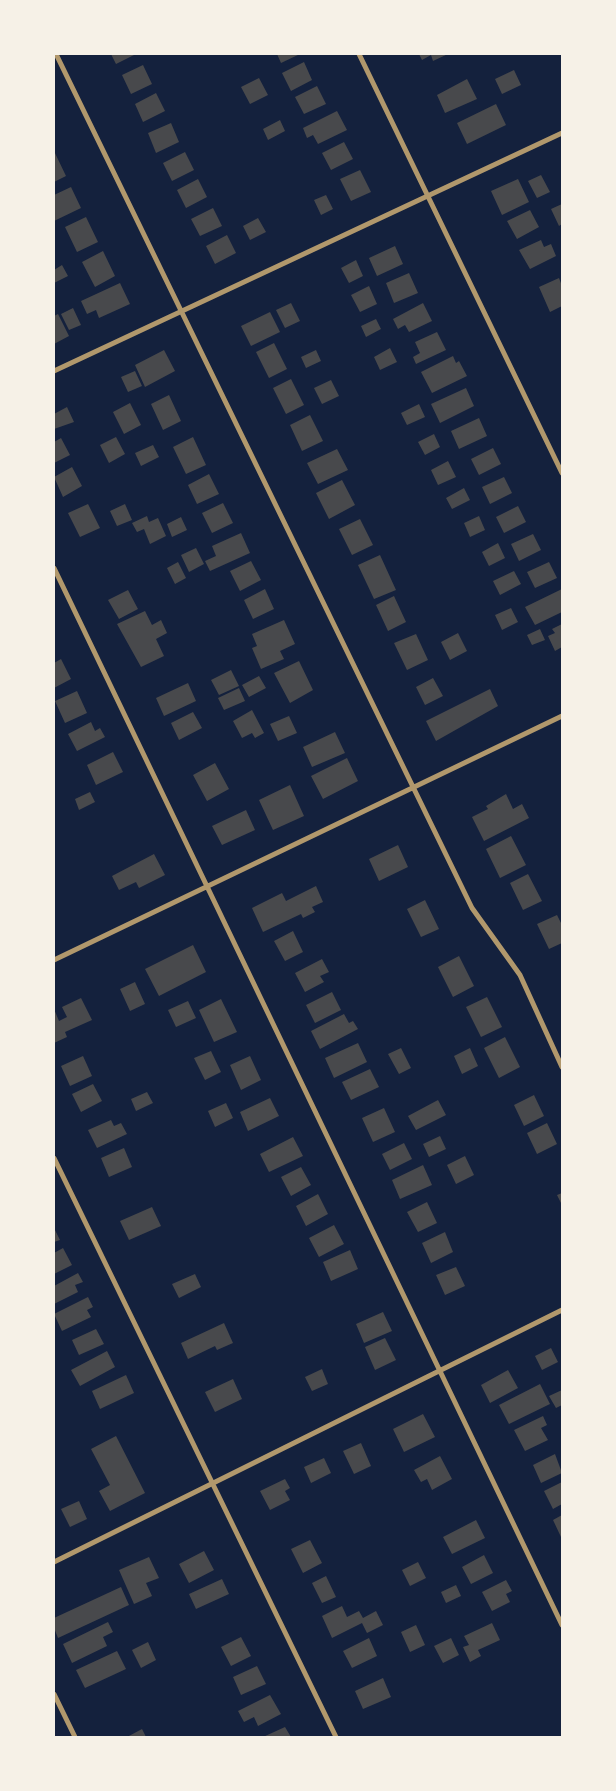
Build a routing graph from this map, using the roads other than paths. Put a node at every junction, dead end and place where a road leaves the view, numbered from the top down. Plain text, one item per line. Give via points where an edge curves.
1 (56, 54) edge
2 (359, 54) edge
3 (562, 133) edge
4 (428, 198) junction
5 (181, 311) junction
6 (54, 371) edge
7 (562, 473) edge
8 (54, 568) edge
9 (562, 716) edge
10 (414, 789) junction
11 (207, 886) junction
12 (54, 960) edge
13 (562, 1067) edge
14 (54, 1158) edge
15 (562, 1310) edge
16 (440, 1371) junction
17 (212, 1485) junction
18 (54, 1562) edge
19 (562, 1625) edge
20 (54, 1694) edge
21 (75, 1737) edge
22 (336, 1737) edge

1 - 5 street
2 - 4 street
3 - 4 street
4 - 5 street
4 - 7 street
5 - 6 street
5 - 10 street
8 - 11 street
9 - 10 street
10 - 11 street
10 - 13 street via 472,908 520,975
11 - 12 street
11 - 16 street
14 - 17 street
15 - 16 street
16 - 17 street
16 - 19 street
17 - 18 street
17 - 22 street
20 - 21 street

